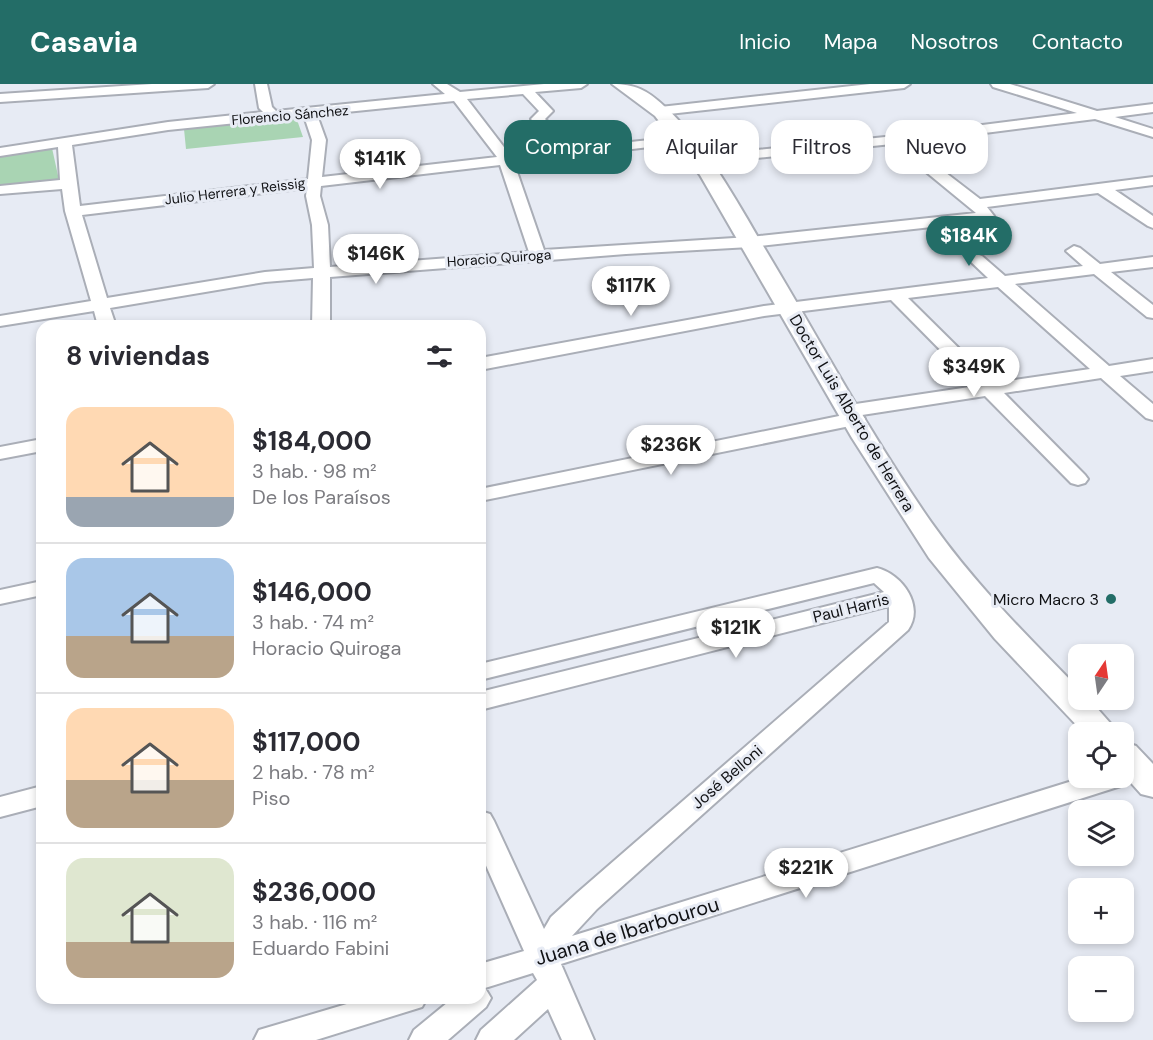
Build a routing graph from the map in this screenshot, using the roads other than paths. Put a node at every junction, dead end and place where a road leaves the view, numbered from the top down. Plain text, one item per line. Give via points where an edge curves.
1 (7, 84) edge
2 (208, 84) edge
3 (261, 84) edge
4 (439, 84) edge
5 (581, 84) edge
6 (620, 84) edge
7 (904, 84) edge
8 (997, 84) edge
9 (172, 85) edge
10 (87, 88) edge
11 (527, 91) junction
12 (0, 98) edge
13 (459, 98) junction
14 (1153, 108) edge
15 (660, 111) junction
16 (310, 113) junction
17 (1094, 115) junction
18 (273, 116) junction
19 (539, 120) edge
20 (667, 120) edge
21 (988, 128) edge
22 (1153, 133) edge
23 (885, 141) edge
24 (65, 142) junction
25 (0, 152) edge
26 (759, 154) edge
27 (504, 157) edge
28 (504, 158) edge
29 (510, 174) edge
30 (708, 174) edge
31 (936, 174) edge
32 (1153, 181) edge
33 (312, 182) junction
34 (68, 184) junction
35 (1100, 187) junction
36 (0, 190) edge
37 (73, 211) junction
38 (980, 211) junction
39 (1153, 223) edge
40 (750, 242) junction
41 (1074, 251) dead end
42 (538, 255) junction
43 (976, 259) dead end
44 (1153, 262) edge
45 (1096, 269) junction
46 (322, 271) junction
47 (1000, 281) junction
48 (896, 294) junction
49 (101, 304) junction
50 (789, 307) junction
51 (1153, 313) edge
52 (105, 320) edge
53 (321, 320) edge
54 (0, 321) edge
55 (486, 363) edge
56 (1153, 365) edge
57 (1105, 372) junction
58 (992, 390) junction
59 (1153, 414) edge
60 (852, 415) junction
61 (36, 446) edge
62 (0, 453) edge
63 (1078, 478) dead end
64 (486, 494) edge
65 (36, 589) edge
66 (899, 596) junction
67 (0, 597) edge
68 (486, 671) edge
69 (486, 699) edge
70 (1092, 722) edge
71 (1135, 770) edge
72 (36, 798) edge
73 (0, 807) edge
74 (486, 834) edge
75 (510, 968) junction
76 (548, 971) junction
77 (486, 975) edge
78 (486, 988) edge
79 (391, 1004) edge
80 (468, 1004) edge
81 (270, 1040) edge
82 (425, 1040) edge
83 (492, 1040) edge
84 (578, 1040) edge

1 - 12 street
2 - 9 street
3 - 18 street via 266,108
4 - 13 street
5 - 11 street, Florencio Sánchez
6 - 15 street, Doctor Luis Alberto de Herrera
7 - 15 street
8 - 17 street
9 - 10 street
10 - 12 street
11 - 13 street, Florencio Sánchez
11 - 19 street via 546,111
13 - 16 street, Florencio Sánchez
13 - 27 street
14 - 17 street
15 - 20 street, Doctor Luis Alberto de Herrera
16 - 18 street, Florencio Sánchez
16 - 33 street via 319,140
17 - 21 street
17 - 22 street
18 - 24 street, Florencio Sánchez via 168,126
23 - 26 street
24 - 25 street, Florencio Sánchez
24 - 34 street
28 - 33 street, Julio Herrera y Reissig
29 - 42 street
30 - 40 street, Doctor Luis Alberto de Herrera
31 - 38 street
32 - 35 street, Horacio Quiroga
33 - 37 street, Julio Herrera y Reissig
33 - 46 street via 320,225
34 - 36 street
34 - 37 street
35 - 38 street, Horacio Quiroga
35 - 39 street
37 - 49 street
38 - 40 street, Horacio Quiroga
40 - 42 street, Horacio Quiroga
40 - 50 street, Doctor Luis Alberto de Herrera
41 - 45 street
42 - 46 street, Horacio Quiroga
43 - 47 street
44 - 45 street
45 - 47 street
45 - 51 street
46 - 49 street, Horacio Quiroga
46 - 53 street
47 - 48 street
47 - 57 street
48 - 50 street
48 - 58 street
49 - 52 street
49 - 54 street, Horacio Quiroga
50 - 55 street
50 - 60 street, Doctor Luis Alberto de Herrera
56 - 57 street
57 - 58 street
57 - 59 street
58 - 60 street
58 - 63 street
60 - 64 street
60 - 70 street, Doctor Luis Alberto de Herrera via 920,525 989,614
61 - 62 street
65 - 67 street
66 - 68 street, Paul Harris via 887,580 877,575
66 - 69 street, Paul Harris
66 - 76 street, José Belloni via 900,625 587,901 562,926
71 - 76 street, Juana de Ibarbourou
72 - 73 street
74 - 76 street
75 - 76 street, Juana de Ibarbourou
75 - 77 street, Juana de Ibarbourou
75 - 78 street
76 - 83 street, José Belloni
76 - 84 street
79 - 81 street
80 - 82 street

